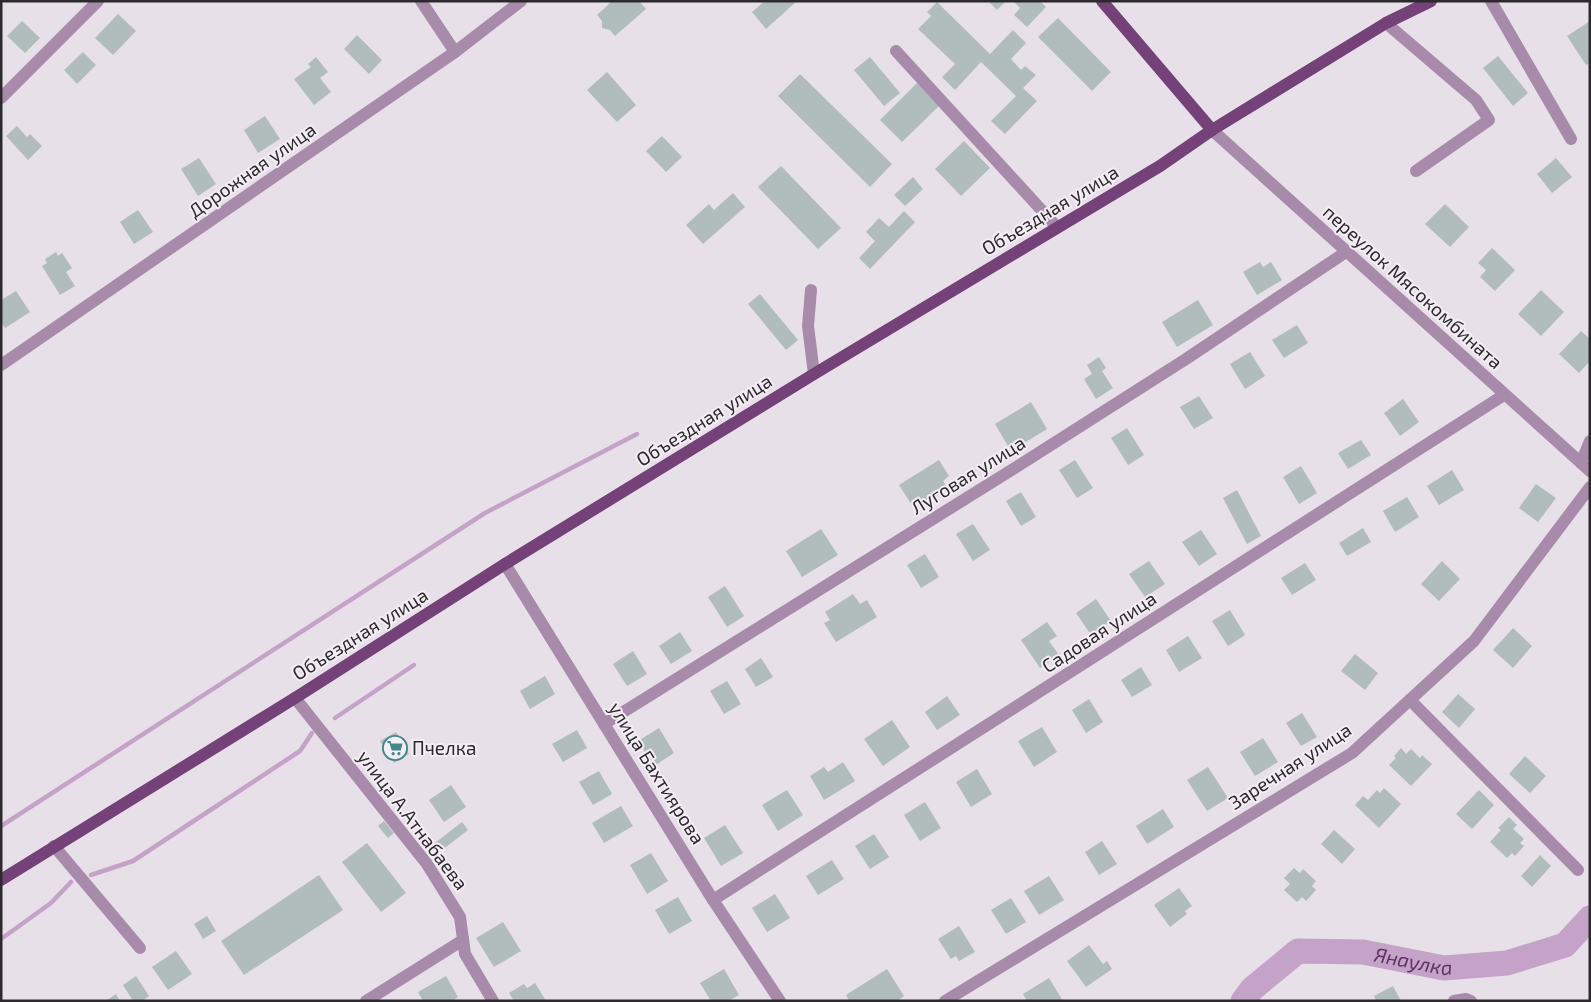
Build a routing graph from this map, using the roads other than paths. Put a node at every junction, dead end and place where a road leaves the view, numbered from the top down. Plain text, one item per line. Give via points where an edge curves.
1 (98, 1) edge
2 (421, 1) edge
3 (521, 1) edge
4 (1102, 1) edge
5 (1432, 1) edge
6 (1491, 1) edge
7 (1386, 23) junction
8 (896, 51) dead end
9 (455, 52) junction
10 (1, 98) edge
11 (1212, 130) junction
12 (1571, 139) dead end
13 (1416, 171) dead end
14 (1057, 227) junction
15 (1346, 252) junction
16 (811, 290) dead end
17 (1, 365) edge
18 (814, 374) junction
19 (1504, 395) junction
20 (1590, 441) edge
21 (1585, 467) edge
22 (1590, 487) edge
23 (505, 564) junction
24 (295, 698) junction
25 (1410, 700) junction
26 (604, 724) junction
27 (54, 846) junction
28 (1578, 870) dead end
29 (1, 880) edge
30 (714, 900) junction
31 (463, 940) junction
32 (140, 948) dead end
33 (366, 1001) edge
34 (493, 1001) edge
35 (780, 1001) edge
36 (945, 1001) edge
37 (1454, 1001) edge
38 (1471, 1001) edge

1 - 10 street
2 - 9 street
3 - 9 street, Дорожная улица
4 - 11 main road
5 - 7 main road, Объездная улица
6 - 12 street
7 - 11 main road, Объездная улица
7 - 13 street via 1476,100 1489,120
8 - 14 street
9 - 17 street, Дорожная улица
11 - 14 main road, Объездная улица via 1160,166
11 - 15 street, переулок Мясокомбината
14 - 18 main road, Объездная улица
15 - 19 street, переулок Мясокомбината
15 - 26 street, Луговая улица via 1186,359
16 - 18 street via 808,326
18 - 23 main road, Объездная улица
19 - 21 street, переулок Мясокомбината
19 - 30 street, Садовая улица
20 - 21 street
22 - 25 street, Заречная улица via 1474,641
23 - 24 main road, Объездная улица
23 - 26 street, улица Бахтиярова
24 - 27 main road, Объездная улица
24 - 31 street, улица А.Атнабаева via 427,864 460,917
25 - 28 street
25 - 36 street, Заречная улица via 1352,753
26 - 30 street, улица Бахтиярова
27 - 29 main road, Объездная улица
27 - 32 street
30 - 35 street, улица Бахтиярова
31 - 33 street
31 - 34 street, улица А.Атнабаева via 465,954
37 - 38 street

